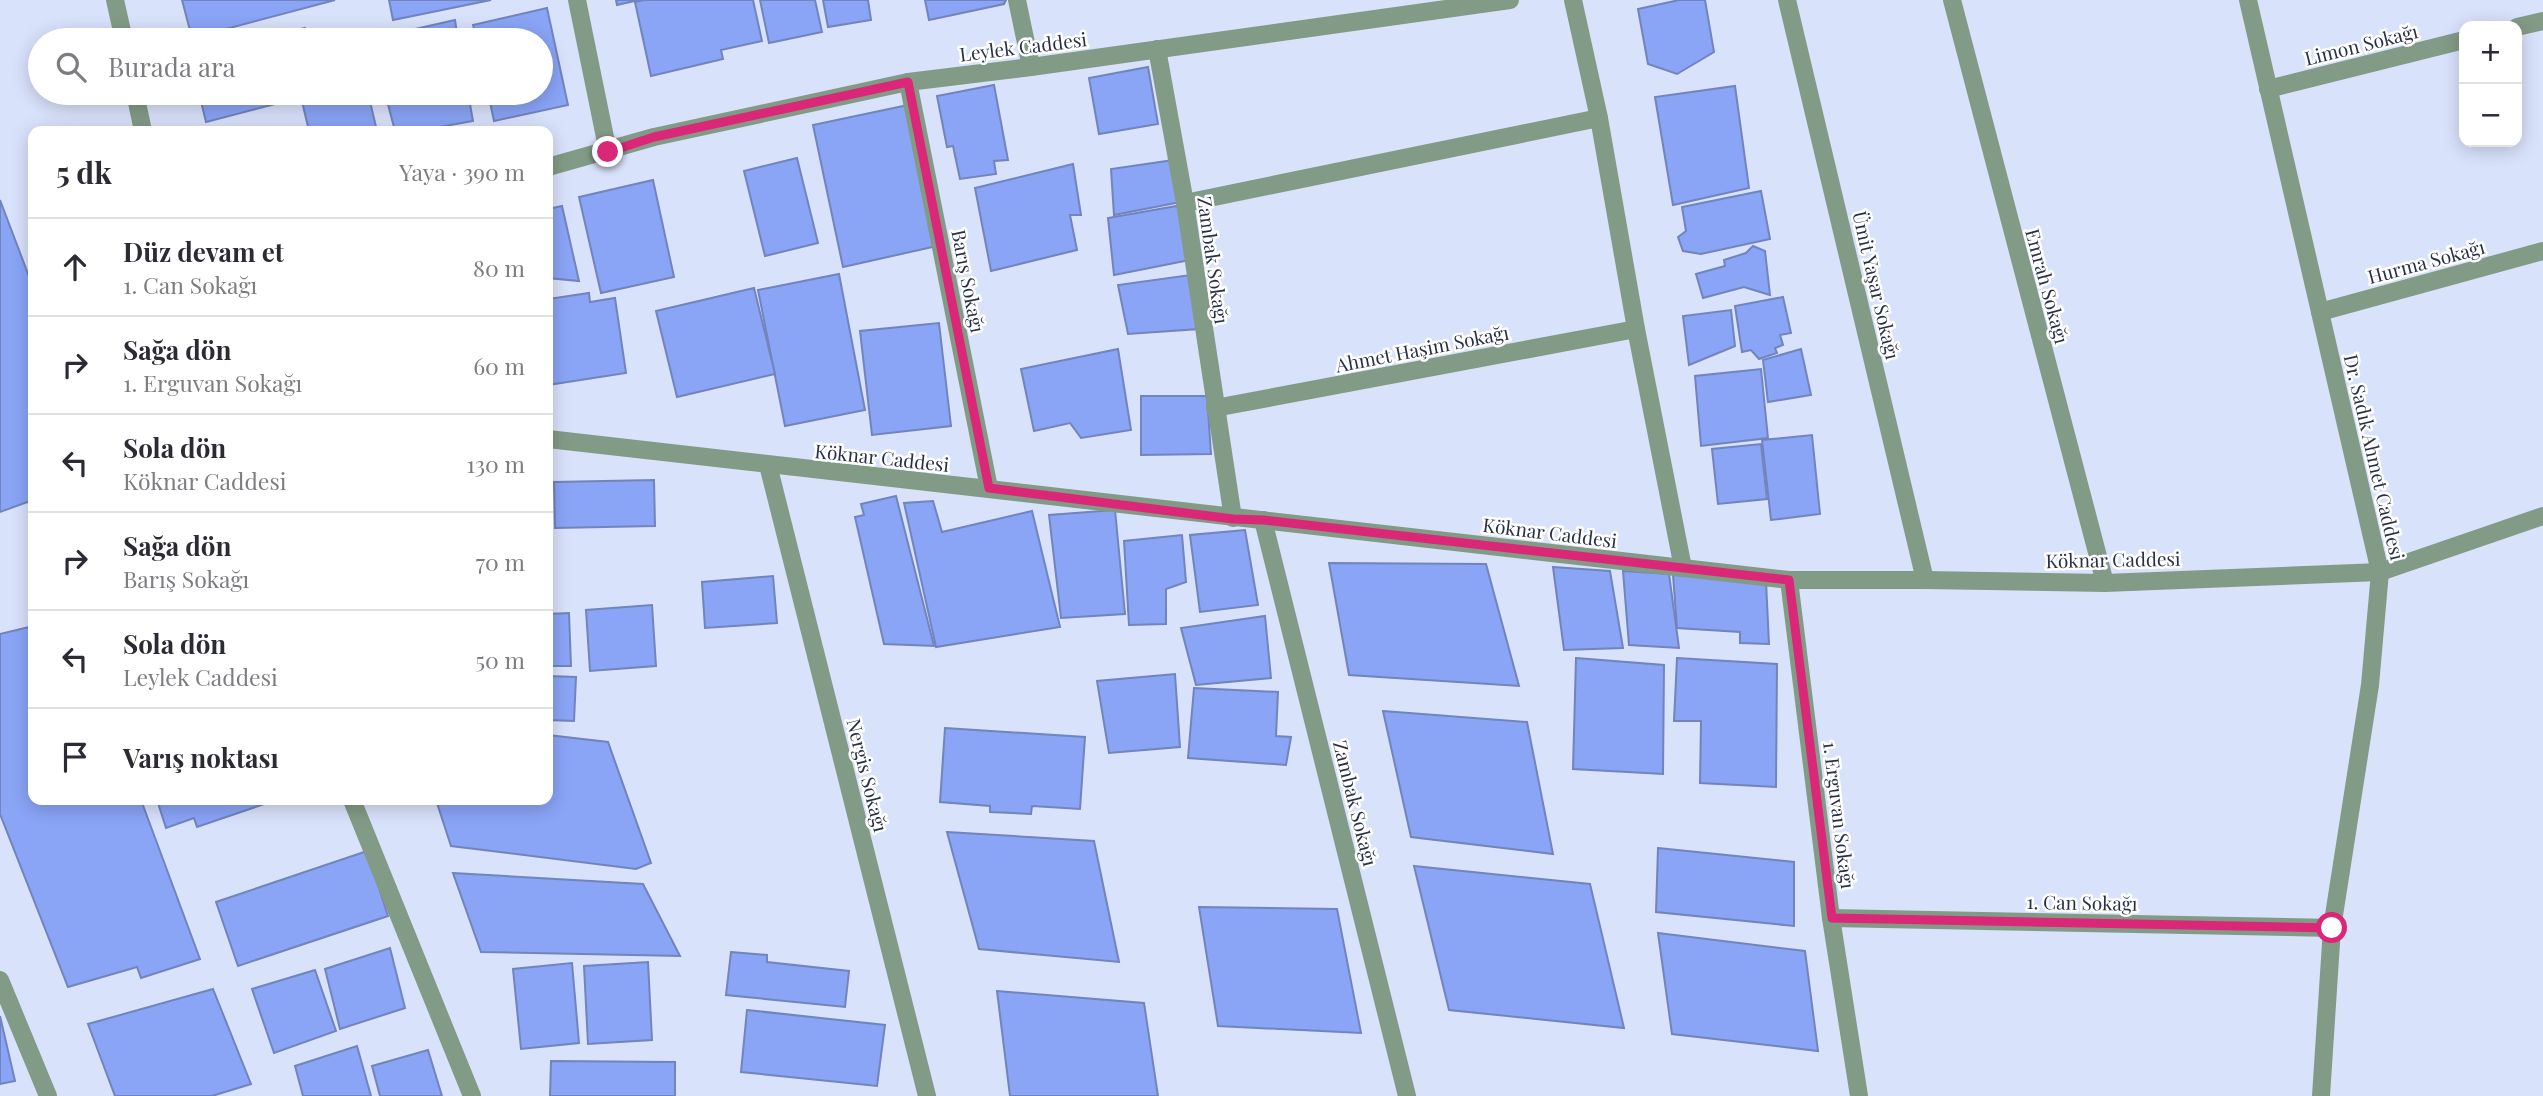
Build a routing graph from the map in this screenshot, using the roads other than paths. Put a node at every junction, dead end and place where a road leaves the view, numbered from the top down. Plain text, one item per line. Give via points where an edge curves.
1 (115, 0) edge
2 (577, 0) edge
3 (1017, 0) edge
4 (1573, 0) edge
5 (1787, 0) edge
6 (1952, 0) edge
7 (2248, 0) edge
8 (1501, 1) edge
9 (2543, 21) edge
10 (2522, 26) edge
11 (121, 28) edge
12 (2459, 41) edge
13 (1157, 50) junction
14 (1031, 67) junction
15 (908, 82) junction
16 (2268, 89) junction
17 (138, 105) edge
18 (1599, 118) junction
19 (142, 126) edge
20 (608, 152) junction
21 (553, 166) edge
22 (1185, 202) junction
23 (2543, 251) edge
24 (2320, 312) junction
25 (1636, 329) junction
26 (1215, 408) junction
27 (553, 440) edge
28 (768, 465) junction
29 (989, 488) junction
30 (2543, 516) edge
31 (1233, 519) junction
32 (1263, 520) junction
33 (1683, 568) junction
34 (2380, 572) junction
35 (1789, 580) junction
36 (1925, 580) junction
37 (2105, 583) junction
38 (354, 805) edge
39 (1832, 918) junction
40 (2332, 928) junction
41 (0, 980) edge
42 (48, 1096) edge
43 (472, 1096) edge
44 (927, 1096) edge
45 (1407, 1096) edge
46 (1859, 1096) edge
47 (2321, 1096) edge

1 - 11 street
2 - 20 street
3 - 14 street
4 - 18 street
5 - 36 street, Ümit Yaşar Sokağı
6 - 37 street, Emrah Sokağı
7 - 16 street, Dr. Sadık Ahmet Caddesi
8 - 13 street, Leylek Caddesi
9 - 10 street
12 - 16 street, Limon Sokağı
13 - 14 street, Leylek Caddesi
13 - 22 street, Zambak Sokağı
14 - 15 street, Leylek Caddesi
15 - 20 street, Leylek Caddesi via 654,137
15 - 29 street, Barış Sokağı
16 - 24 street, Dr. Sadık Ahmet Caddesi
17 - 19 street
18 - 22 street
18 - 25 street
20 - 21 street, Leylek Caddesi
22 - 26 street, Zambak Sokağı
23 - 24 street, Hurma Sokağı
24 - 34 street, Dr. Sadık Ahmet Caddesi
25 - 26 street, Ahmet Haşim Sokağı
25 - 33 street
26 - 31 street, Zambak Sokağı
27 - 28 street, Köknar Caddesi
28 - 29 street, Köknar Caddesi
28 - 44 street, Nergis Sokağı
29 - 31 street, Köknar Caddesi
30 - 34 street, Köknar Caddesi
31 - 32 street, Köknar Caddesi
32 - 33 street, Köknar Caddesi
32 - 45 street, Zambak Sokağı
33 - 35 street, Köknar Caddesi
34 - 37 street, Köknar Caddesi
34 - 40 street, Dr. Sadık Ahmet Caddesi via 2370,685
35 - 36 street, Köknar Caddesi
35 - 39 street, 1. Erguvan Sokağı
36 - 37 street, Köknar Caddesi
38 - 43 street
39 - 40 street, 1. Can Sokağı
39 - 46 street, 1. Erguvan Sokağı
40 - 47 street, Dr. Sadık Ahmet Caddesi
41 - 42 street

